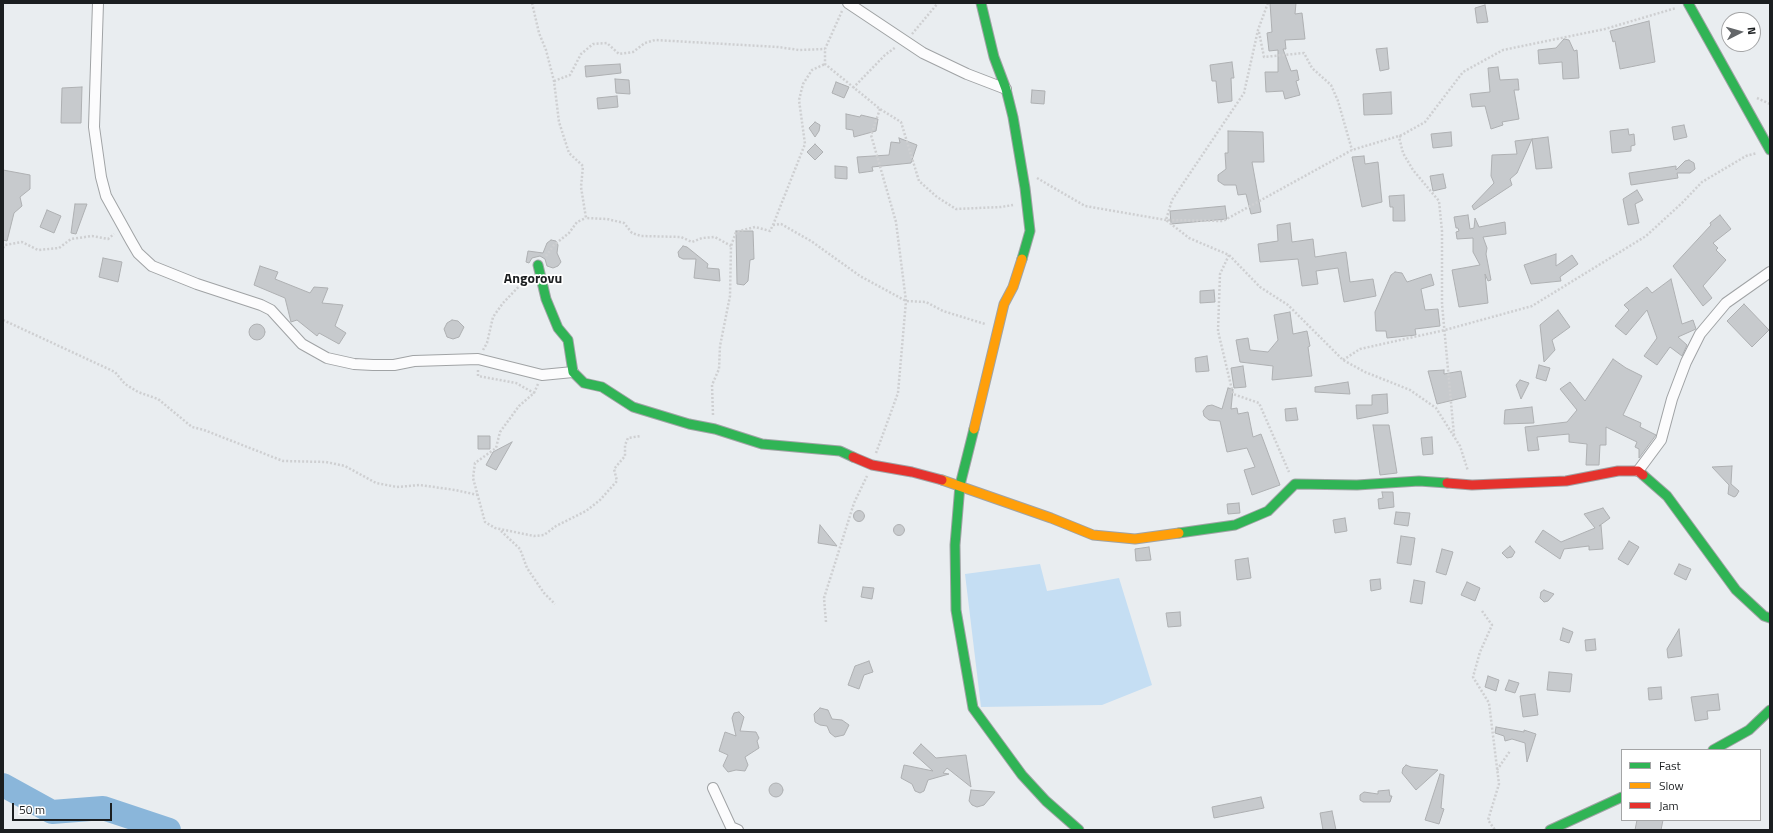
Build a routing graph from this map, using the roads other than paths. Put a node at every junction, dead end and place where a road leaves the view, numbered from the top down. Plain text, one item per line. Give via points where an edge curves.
1 (98, 3) edge
2 (981, 3) edge
3 (1689, 4) edge
4 (845, 6) edge
5 (1006, 89) junction
6 (1767, 153) edge
7 (538, 266) road end
8 (1770, 272) edge
9 (573, 372) junction
10 (1638, 471) junction
11 (960, 485) junction
12 (1770, 618) edge
13 (1770, 710) edge
14 (1715, 749) edge
15 (713, 788) dead end
16 (1621, 797) edge
17 (1557, 829) edge
18 (738, 830) edge
19 (1079, 830) edge

1 - 9 street via 94,127 101,177 104,190 138,253 152,266 261,305 270,310 302,344 327,358 373,365 478,359 542,375
2 - 5 street via 994,57
3 - 6 street
4 - 5 street via 923,53
5 - 11 street via 1022,168 1030,231 1013,287 1004,304
7 - 9 street via 546,299 558,328 568,340
8 - 10 street via 1726,303 1700,334 1686,362 1661,440
9 - 11 street via 584,383 602,387 633,407 688,424 715,429 762,444 840,451 872,465 912,472
10 - 11 street via 1618,471 1566,481 1472,485 1419,481 1357,485 1295,484 1268,510 1235,525 1135,539 1093,535 1051,518 999,502
10 - 12 street via 1667,496 1736,590 1764,616
11 - 19 street via 955,545 956,610 973,708 1022,774 1046,801
13 - 14 street via 1749,730
15 - 18 street via 731,826
16 - 17 street

